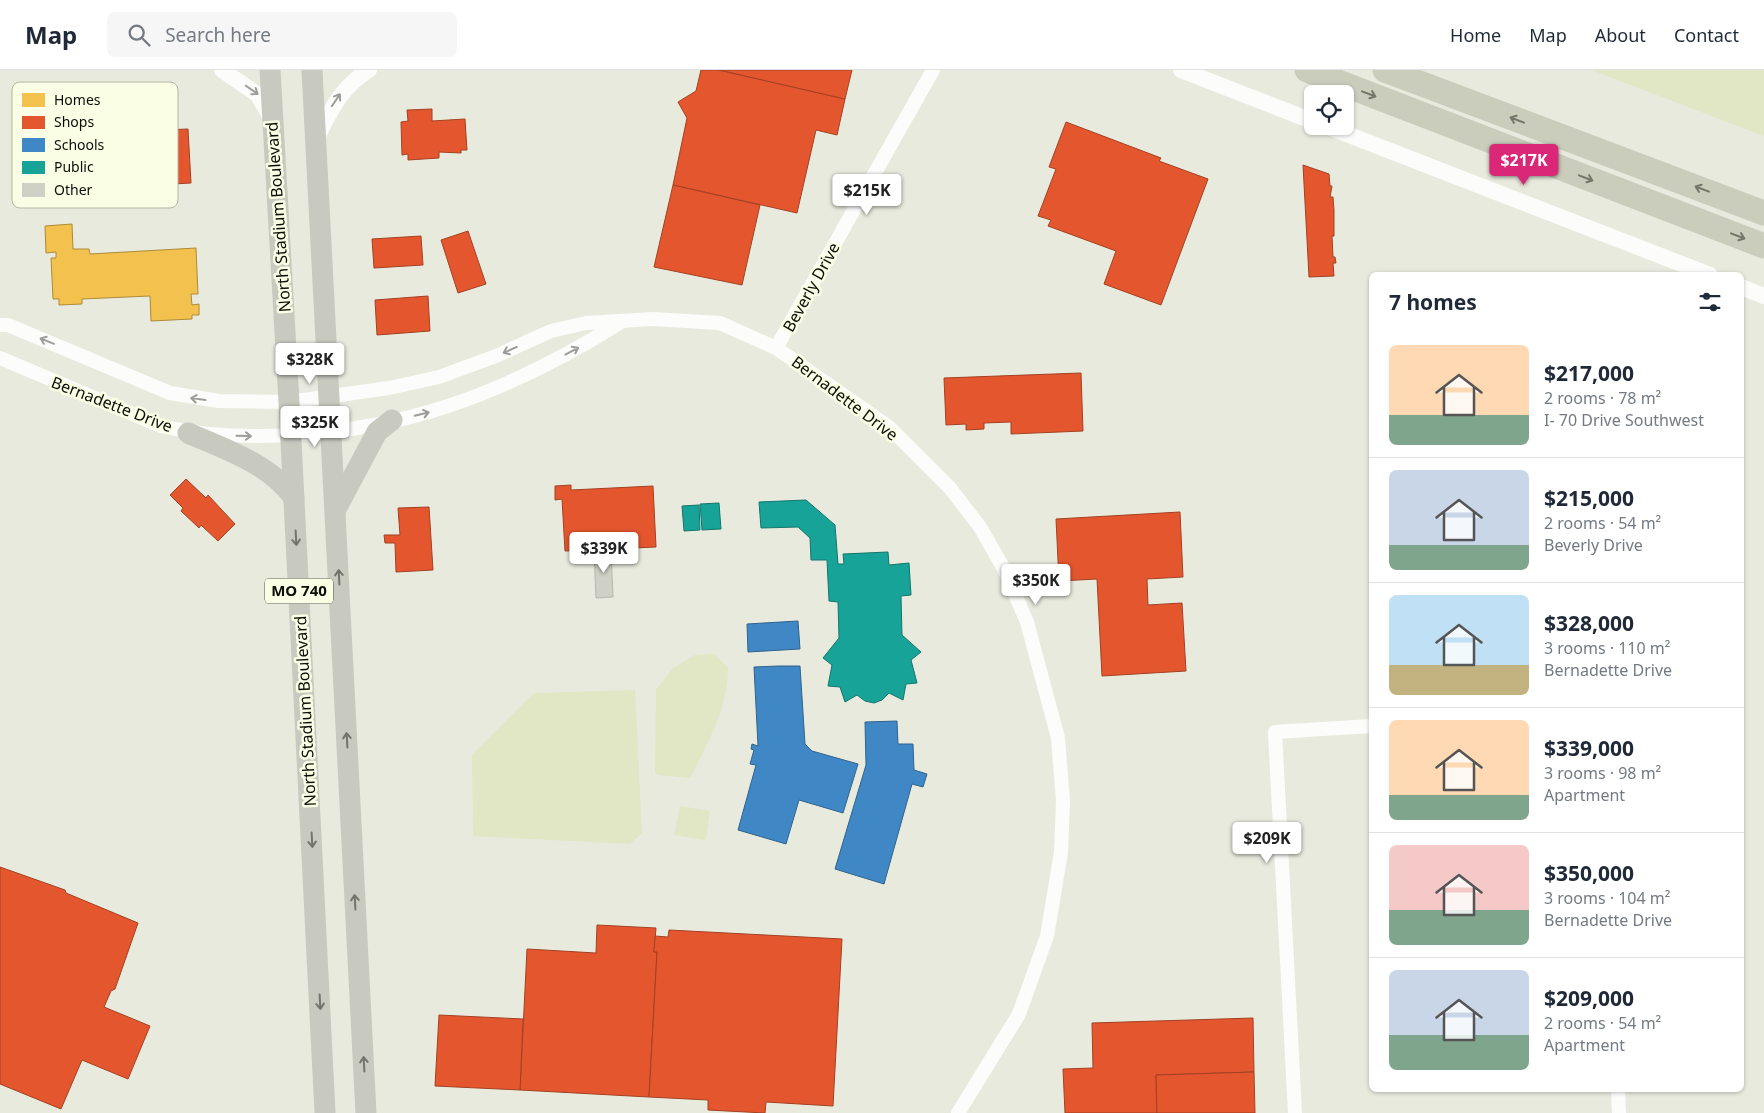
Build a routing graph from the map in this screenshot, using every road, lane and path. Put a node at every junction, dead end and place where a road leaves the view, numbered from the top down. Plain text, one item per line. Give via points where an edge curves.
1 (222, 70) edge
2 (270, 70) edge
3 (312, 70) edge
4 (369, 70) edge
5 (933, 70) edge
6 (1181, 70) edge
7 (1307, 70) edge
8 (1385, 70) edge
9 (1304, 118) edge
10 (272, 119) junction
11 (1349, 135) edge
12 (316, 140) junction
13 (1764, 213) edge
14 (1764, 246) edge
15 (1702, 272) edge
16 (1744, 288) edge
17 (1764, 296) edge
18 (624, 320) junction
19 (0, 325) edge
20 (776, 348) junction
21 (0, 358) edge
22 (330, 398) junction
23 (290, 402) junction
24 (392, 420) junction
25 (331, 432) junction
26 (188, 433) junction
27 (291, 435) junction
28 (294, 498) junction
29 (335, 511) junction
30 (1369, 726) edge
31 (1618, 1092) edge
32 (325, 1113) edge
33 (366, 1113) edge
34 (958, 1113) edge
35 (1295, 1113) edge
36 (1619, 1113) edge

1 -> 10 street via 258,95
2 - 10 main road, North Stadium Boulevard / MO 740
3 - 12 main road, MO 740
12 -> 4 street via 333,104 345,88
5 - 20 street, Beverly Drive
6 - 9 street
7 -> 14 highway
13 -> 8 highway
10 - 23 main road, North Stadium Boulevard / MO 740
11 - 15 street
12 - 22 main road, MO 740
16 - 17 street
18 - 20 street, Bernadette Drive via 682,319 720,323
18 -> 22 street, Bernadette Drive via 586,323 551,331 496,356 439,376
24 -> 18 street, Bernadette Drive via 432,411 492,389 561,357
23 -> 19 street, Bernadette Drive via 219,401 170,393 8,325
20 - 34 street, Bernadette Drive via 889,427 950,488 980,527 1004,569 1027,622 1058,738 1063,802 1061,852 1047,936 1019,1014
21 - 26 street, Bernadette Drive via 130,415
22 - 23 street, Bernadette Drive
22 - 25 main road, MO 740
23 - 27 main road, North Stadium Boulevard / MO 740
24 - 25 street, Bernadette Drive
24 - 29 main road via 377,432
25 - 27 street, Bernadette Drive
25 - 29 main road, MO 740
26 -> 27 street, Bernadette Drive
26 - 28 main road via 240,456 279,479
27 - 28 main road, North Stadium Boulevard / MO 740
28 -> 32 main road, North Stadium Boulevard / MO 740
33 -> 29 main road, MO 740
30 - 35 street via 1275,732
31 - 36 street

